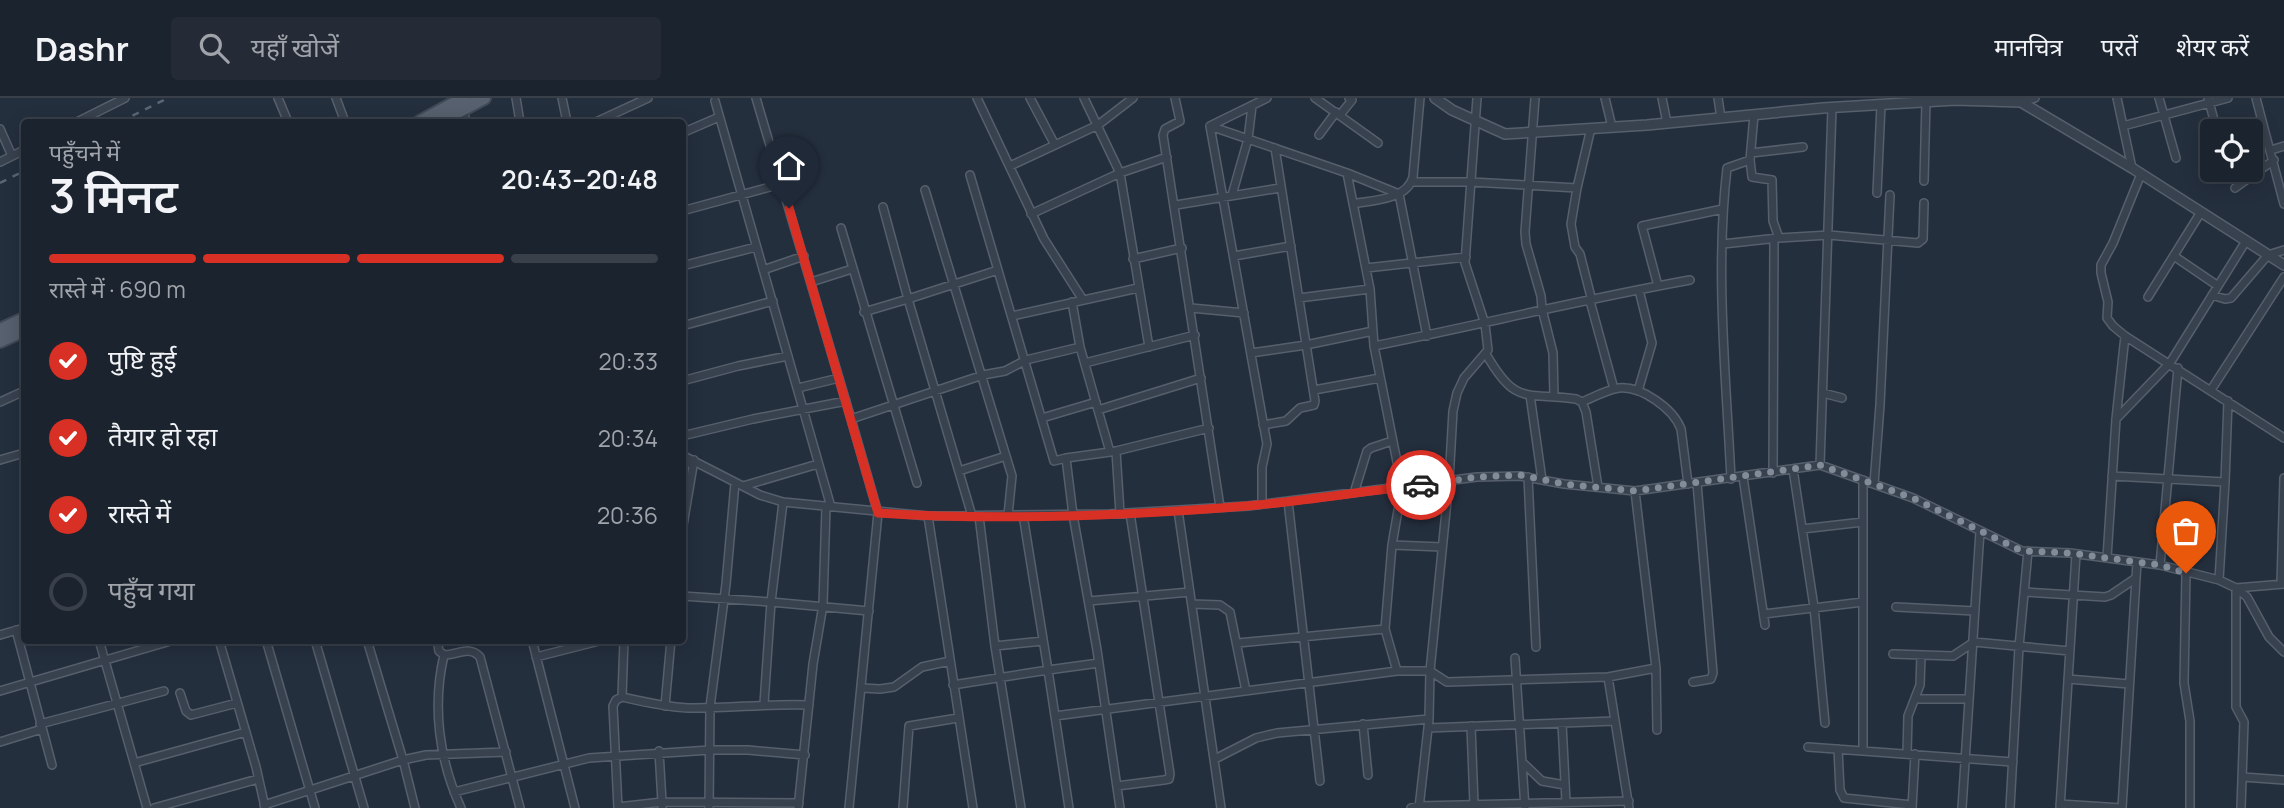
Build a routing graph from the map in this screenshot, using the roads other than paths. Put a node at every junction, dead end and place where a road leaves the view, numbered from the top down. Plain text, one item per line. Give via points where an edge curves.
1 (125, 98) edge
2 (278, 98) edge
3 (336, 98) edge
4 (484, 98) edge
5 (516, 98) edge
6 (562, 98) edge
7 (648, 98) edge
8 (725, 98) edge
9 (756, 98) edge
10 (977, 98) edge
11 (1030, 98) edge
12 (1084, 98) edge
13 (1133, 98) edge
14 (1175, 98) edge
15 (1267, 98) edge
16 (1315, 98) edge
17 (1349, 98) edge
18 (1420, 98) edge
19 (1435, 98) edge
20 (1477, 98) edge
21 (1535, 98) edge
22 (1605, 98) edge
23 (1662, 98) edge
24 (1718, 98) edge
25 (2035, 98) edge
26 (2117, 98) edge
27 (2159, 98) edge
28 (2228, 98) edge
29 (2256, 98) edge
30 (715, 99) edge
31 (1911, 100) edge
32 (1926, 101) junction
33 (2209, 101) edge
34 (2021, 102) junction
35 (1881, 104) junction
36 (1252, 106) junction
37 (1832, 108) junction
38 (464, 110) edge
39 (1338, 114) junction
40 (1754, 115) junction
41 (2164, 116) junction
42 (719, 117) junction
43 (1721, 118) junction
44 (83, 119) edge
45 (287, 119) edge
46 (344, 119) edge
47 (431, 119) edge
48 (445, 119) edge
49 (520, 119) edge
50 (566, 119) edge
51 (602, 119) edge
52 (2214, 119) edge
53 (1475, 120) junction
54 (1667, 123) junction
55 (1098, 125) junction
56 (1210, 126) junction
57 (2123, 126) junction
58 (1612, 127) junction
59 (1591, 128) junction
60 (0, 129) edge
61 (686, 131) edge
62 (1532, 132) junction
63 (1319, 135) dead end
64 (1248, 139) junction
65 (1378, 143) dead end
66 (1055, 145) junction
67 (2284, 146) edge
68 (1803, 147) dead end
69 (1275, 148) junction
70 (2271, 150) junction
71 (21, 152) edge
72 (12, 156) junction
73 (1167, 157) junction
74 (1751, 157) junction
75 (2176, 158) dead end
76 (2274, 160) junction
77 (0, 162) edge
78 (1010, 166) junction
79 (2132, 168) junction
80 (1120, 173) junction
81 (1346, 173) junction
82 (970, 174) dead end
83 (2141, 174) junction
84 (1924, 181) dead end
85 (1412, 182) junction
86 (1471, 182) junction
87 (781, 184) junction
88 (1528, 187) junction
89 (1280, 188) junction
90 (1577, 188) junction
91 (2235, 188) dead end
92 (925, 190) dead end
93 (1877, 193) dead end
94 (741, 194) junction
95 (1399, 194) junction
96 (1232, 195) junction
97 (1890, 195) dead end
98 (1223, 197) junction
99 (1924, 203) dead end
100 (1353, 204) junction
101 (2284, 204) edge
102 (1176, 205) junction
103 (883, 207) dead end
104 (1723, 209) junction
105 (686, 210) edge
106 (2201, 212) junction
107 (1031, 214) junction
108 (841, 228) dead end
109 (1829, 235) junction
110 (1776, 239) junction
111 (2246, 241) junction
112 (1887, 242) junction
113 (1723, 244) junction
114 (1291, 246) junction
115 (756, 247) junction
116 (1182, 248) junction
117 (2284, 250) edge
118 (2268, 255) junction
119 (803, 256) junction
120 (2174, 256) junction
121 (1234, 257) junction
122 (1466, 257) junction
123 (1133, 259) junction
124 (1413, 264) junction
125 (686, 265) edge
126 (2284, 265) edge
127 (1366, 268) junction
128 (852, 269) junction
129 (763, 270) junction
130 (998, 270) junction
131 (2284, 277) edge
132 (1690, 280) dead end
133 (811, 282) junction
134 (955, 283) junction
135 (1658, 286) junction
136 (2218, 286) junction
137 (1139, 288) junction
138 (1370, 289) junction
139 (1639, 290) junction
140 (2212, 295) junction
141 (2148, 297) dead end
142 (1299, 298) junction
143 (908, 299) junction
144 (772, 300) junction
145 (1083, 300) junction
146 (1591, 301) junction
147 (1072, 302) junction
148 (1191, 308) junction
149 (1542, 309) junction
150 (864, 312) junction
151 (1244, 313) junction
152 (1012, 316) junction
153 (21, 320) edge
154 (1485, 324) junction
155 (686, 325) edge
156 (0, 330) edge
157 (21, 331) edge
158 (1373, 331) junction
159 (1195, 335) junction
160 (1427, 335) junction
161 (2125, 336) junction
162 (0, 341) edge
163 (1306, 345) junction
164 (1374, 346) junction
165 (1080, 347) junction
166 (1149, 347) junction
167 (1251, 353) junction
168 (1486, 354) junction
169 (788, 356) junction
170 (1026, 360) junction
171 (1085, 363) junction
172 (2170, 363) junction
173 (2178, 368) junction
174 (983, 375) junction
175 (1380, 377) junction
176 (839, 378) junction
177 (1201, 378) junction
178 (686, 380) edge
179 (798, 388) junction
180 (1614, 389) junction
181 (1314, 390) junction
182 (2211, 390) junction
183 (936, 391) junction
184 (1638, 391) junction
185 (21, 392) edge
186 (1823, 393) junction
187 (1530, 395) junction
188 (1554, 397) junction
189 (1842, 398) dead end
190 (846, 401) junction
191 (2228, 401) junction
192 (0, 402) edge
193 (1582, 402) junction
194 (892, 405) junction
195 (1097, 406) junction
196 (803, 410) junction
197 (1042, 418) junction
198 (851, 419) junction
199 (2116, 419) junction
200 (1263, 425) junction
201 (1209, 428) junction
202 (686, 435) edge
203 (2284, 438) edge
204 (1392, 441) junction
205 (1113, 451) junction
206 (21, 454) edge
207 (1006, 456) junction
208 (686, 457) edge
209 (1066, 458) junction
210 (0, 460) edge
211 (694, 460) junction
212 (686, 464) edge
213 (818, 464) junction
214 (1820, 465) junction
215 (1793, 469) junction
216 (959, 471) junction
217 (1773, 472) junction
218 (2112, 476) junction
219 (1528, 477) junction
220 (1743, 477) junction
221 (2284, 478) edge
222 (1731, 479) junction
223 (1542, 480) junction
224 (1863, 480) junction
225 (2169, 480) junction
226 (1449, 481) junction
227 (2225, 482) junction
228 (917, 483) dead end
229 (739, 484) junction
230 (1692, 484) junction
231 (1874, 484) junction
232 (1402, 487) junction
233 (1598, 487) junction
234 (1635, 491) junction
235 (1354, 493) junction
236 (1288, 501) junction
237 (783, 502) junction
238 (1262, 504) junction
239 (686, 507) edge
240 (828, 507) junction
241 (1220, 507) junction
242 (1178, 510) junction
243 (878, 513) junction
244 (1120, 513) junction
245 (1130, 513) junction
246 (1007, 515) junction
247 (1023, 515) junction
248 (1073, 515) junction
249 (928, 516) junction
250 (975, 516) junction
251 (1863, 522) junction
252 (1802, 528) junction
253 (2283, 528) edge
254 (1980, 531) junction
255 (1392, 545) junction
256 (1442, 547) junction
257 (2028, 551) junction
258 (2076, 554) junction
259 (2107, 558) junction
260 (2137, 562) junction
261 (2160, 565) junction
262 (2186, 573) junction
263 (2136, 578) junction
264 (2219, 580) junction
265 (2282, 584) edge
266 (2236, 587) junction
267 (1190, 592) junction
268 (2025, 592) junction
269 (2073, 594) junction
270 (1142, 595) junction
271 (686, 596) edge
272 (724, 599) junction
273 (1089, 601) junction
274 (771, 602) junction
275 (1863, 602) junction
276 (1192, 604) junction
277 (1814, 607) junction
278 (1896, 607) dead end
279 (822, 608) junction
280 (869, 611) junction
281 (1975, 611) junction
282 (1764, 614) junction
283 (1765, 625) dead end
284 (21, 629) edge
285 (1385, 629) junction
286 (16, 630) junction
287 (0, 635) edge
288 (1304, 637) junction
289 (1043, 641) junction
290 (1974, 642) junction
291 (1238, 643) junction
292 (100, 644) edge
293 (160, 644) edge
294 (220, 644) edge
295 (266, 644) edge
296 (316, 644) edge
297 (368, 644) edge
298 (438, 644) edge
299 (533, 644) edge
300 (587, 644) edge
301 (624, 644) edge
302 (671, 644) edge
303 (995, 646) junction
304 (1536, 647) dead end
305 (2019, 647) junction
306 (2070, 652) junction
307 (2284, 652) edge
308 (1893, 653) dead end
309 (444, 655) junction
310 (1922, 655) junction
311 (536, 657) junction
312 (1515, 658) dead end
313 (104, 660) junction
314 (950, 662) junction
315 (1099, 663) junction
316 (1656, 668) junction
317 (1048, 670) junction
318 (1397, 671) junction
319 (1430, 671) junction
320 (1000, 677) junction
321 (1608, 677) junction
322 (2068, 679) junction
323 (1516, 680) junction
324 (1693, 682) dead end
325 (28, 683) junction
326 (1309, 683) junction
327 (2129, 684) junction
328 (953, 685) junction
329 (862, 688) junction
330 (0, 691) edge
331 (164, 691) dead end
332 (1246, 691) junction
333 (180, 693) dead end
334 (622, 696) junction
335 (1206, 696) junction
336 (1916, 699) junction
337 (1969, 699) junction
338 (1159, 702) junction
339 (117, 703) junction
340 (237, 703) junction
341 (764, 704) junction
342 (810, 705) junction
343 (665, 706) junction
344 (710, 707) junction
345 (1107, 709) junction
346 (1055, 716) junction
347 (958, 718) junction
348 (1429, 719) junction
349 (1615, 721) junction
350 (1562, 723) junction
351 (1825, 723) dead end
352 (1363, 724) junction
353 (1519, 725) junction
354 (1471, 726) junction
355 (41, 727) junction
356 (1314, 728) junction
357 (1428, 728) junction
358 (1657, 730) dead end
359 (246, 732) junction
360 (0, 742) edge
361 (1808, 747) dead end
362 (1838, 749) junction
363 (710, 750) junction
364 (659, 751) junction
365 (1863, 751) junction
366 (506, 752) junction
367 (1911, 754) junction
368 (444, 755) junction
369 (805, 755) junction
370 (615, 756) junction
371 (1966, 758) junction
372 (1215, 759) junction
373 (403, 760) junction
374 (1522, 762) junction
375 (2013, 762) junction
376 (134, 763) junction
377 (52, 765) dead end
378 (564, 765) junction
379 (354, 775) junction
380 (1368, 775) dead end
381 (2243, 777) junction
382 (258, 779) junction
383 (514, 779) junction
384 (2284, 780) edge
385 (1320, 781) dead end
386 (1565, 785) junction
387 (1117, 786) junction
388 (309, 790) junction
389 (454, 792) junction
390 (1566, 802) junction
391 (1474, 804) junction
392 (1629, 804) edge
393 (662, 805) edge
394 (709, 805) edge
395 (798, 805) edge
396 (265, 806) edge
397 (1525, 806) edge
398 (2060, 806) edge
399 (618, 807) edge
400 (1416, 807) edge
401 (1912, 807) edge
402 (147, 808) edge
403 (154, 808) edge
404 (315, 808) edge
405 (364, 808) edge
406 (415, 808) edge
407 (461, 808) edge
408 (520, 808) edge
409 (575, 808) edge
410 (849, 808) edge
411 (903, 808) edge
412 (973, 808) edge
413 (1021, 808) edge
414 (1069, 808) edge
415 (1120, 808) edge
416 (1222, 808) edge
417 (1962, 808) edge
418 (2010, 808) edge
419 (2121, 808) edge
420 (2190, 808) edge
421 (2242, 808) edge

1 - 44 street
2 - 45 street
3 - 46 street
4 - 38 main road
5 - 49 street
6 - 50 street
7 - 51 street
8 - 30 street
9 - 87 street
10 - 78 street
11 - 66 street
12 - 55 street
13 - 55 street
14 - 73 street via 1180,118 1164,131
15 - 36 street
16 - 39 street
17 - 39 street via 1352,100
18 - 85 street
19 - 53 street
20 - 53 street
21 - 62 street
22 - 58 street
23 - 54 street
24 - 43 street
25 - 34 street
26 - 57 street
27 - 41 street
28 - 33 street
29 - 70 street
30 - 42 street
31 - 32 street
31 - 35 street
32 - 34 street
32 - 84 street
33 - 41 street
33 - 52 street
34 - 79 street
35 - 37 street
35 - 93 street
36 - 56 street
36 - 64 street
37 - 40 street
37 - 109 street
38 - 47 main road
38 - 48 main road
39 - 63 street
39 - 65 street
40 - 43 street
40 - 74 street
41 - 57 street
41 - 75 street
42 - 61 street
42 - 94 street
43 - 54 street
53 - 62 street via 1505,134
53 - 86 street
54 - 58 street
55 - 66 street
55 - 80 street
56 - 64 street
56 - 98 street
57 - 79 street
58 - 59 street
59 - 62 street
59 - 90 street
60 - 72 street
62 - 88 street
64 - 69 street
64 - 96 street
66 - 78 street
67 - 70 street
68 - 74 street
69 - 81 street
69 - 89 street
70 - 76 street
71 - 72 street
72 - 77 street
73 - 80 street
73 - 102 street
74 - 104 street via 1727,168
74 - 110 street via 1752,177 1772,180
76 - 91 street
76 - 101 street
78 - 107 street
79 - 83 street
80 - 107 street
80 - 123 street
81 - 95 street
81 - 100 street
82 - 130 street
83 - 106 street
83 - 161 street via 2101,265 2107,318
85 - 86 street
85 - 95 street
86 - 88 street
86 - 122 street
87 - 94 street
87 - 119 street
88 - 90 street
88 - 149 street via 1526,244
89 - 96 street
89 - 114 street
90 - 146 street via 1571,224
92 - 134 street
94 - 105 street
94 - 115 street
95 - 100 street
95 - 124 street
96 - 98 street
97 - 112 street
98 - 102 street
98 - 121 street
99 - 112 street via 1921,242
100 - 127 street
102 - 116 street
103 - 143 street
104 - 113 street
104 - 135 street via 1642,226
106 - 111 street
106 - 120 street
107 - 145 street
108 - 128 street
109 - 110 street
109 - 112 street
109 - 186 street
110 - 113 street
110 - 217 street
111 - 118 street
111 - 136 street
112 - 231 street
113 - 222 street
114 - 121 street
114 - 142 street
115 - 125 street
115 - 129 street
116 - 123 street
116 - 148 street
117 - 118 street
118 - 126 street
118 - 140 street via 2231,298
119 - 129 street
119 - 133 street
120 - 136 street
120 - 141 street
121 - 151 street
122 - 124 street
122 - 154 street
123 - 137 street
124 - 127 street
124 - 160 street
127 - 138 street
128 - 133 street
128 - 150 street
129 - 144 street
130 - 134 street
130 - 152 street
131 - 182 street
132 - 135 street
133 - 176 street
134 - 143 street
134 - 174 street
135 - 139 street
136 - 140 street
137 - 145 street
137 - 166 street
138 - 142 street
138 - 158 street
139 - 146 street
139 - 184 street via 1652,343
140 - 172 street
142 - 163 street
143 - 150 street
143 - 183 street
144 - 155 street
144 - 169 street
145 - 147 street
146 - 149 street
146 - 180 street
147 - 152 street
147 - 165 street
148 - 151 street
148 - 159 street
149 - 154 street
149 - 188 street via 1554,362
150 - 194 street
151 - 167 street
152 - 170 street
153 - 156 main road
154 - 160 street
154 - 168 street
157 - 162 main road
158 - 163 street
158 - 164 street
159 - 166 street
159 - 177 street
160 - 164 street
161 - 172 street
161 - 199 street
163 - 167 street
163 - 181 street
164 - 175 street
165 - 170 street
165 - 171 street
166 - 171 street
167 - 200 street
168 - 187 street via 1506,385
168 - 226 street via 1471,368 1457,393
169 - 178 street
169 - 179 street
170 - 174 street
170 - 197 street
171 - 195 street
172 - 173 street
172 - 199 street
173 - 182 street
173 - 225 street
174 - 183 street
174 - 207 street
175 - 181 street
175 - 204 street
176 - 179 street
176 - 190 street
177 - 195 street
177 - 201 street
179 - 196 street
180 - 184 street
180 - 193 street
181 - 200 street via 1314,405 1300,408 1288,420
182 - 191 street
183 - 194 street
183 - 216 street
184 - 230 street via 1666,408 1678,422
185 - 192 street
186 - 189 street
186 - 214 street
187 - 188 street
187 - 223 street
188 - 193 street
190 - 196 street
190 - 198 street
191 - 203 street
191 - 227 street
193 - 233 street
194 - 198 street
194 - 228 street
195 - 197 street
195 - 205 street
196 - 202 street
196 - 213 street
197 - 209 street via 1054,461
198 - 243 street
199 - 218 street
200 - 238 street via 1267,449
201 - 205 street
201 - 241 street
204 - 232 street
204 - 235 street via 1367,451
205 - 209 street
205 - 244 street
206 - 210 street
207 - 216 street
207 - 246 street via 1012,476
208 - 211 street
209 - 248 street
211 - 212 street
211 - 229 street
211 - 239 street
213 - 229 street
213 - 240 street
214 - 215 street
214 - 224 street
215 - 217 street
215 - 252 street
216 - 250 street
217 - 220 street
218 - 225 street
218 - 259 street
219 - 223 street
219 - 226 street
219 - 304 street
220 - 222 street
220 - 282 street
221 - 253 street
222 - 230 street
223 - 233 street
224 - 231 street
224 - 251 street
225 - 227 street
225 - 261 street
226 - 232 street
226 - 256 street
227 - 264 street
229 - 237 street
229 - 272 street
230 - 234 street
230 - 324 street via 1713,673 1708,680
231 - 254 street
232 - 235 street
232 - 255 street
233 - 234 street
234 - 316 street
235 - 236 street
236 - 238 street
236 - 288 street
237 - 240 street
237 - 274 street
238 - 241 street
240 - 243 street
240 - 279 street
241 - 242 street
242 - 245 street
242 - 267 street
243 - 249 street
243 - 280 street
244 - 245 street
244 - 248 street
245 - 270 street
246 - 247 street
246 - 250 street
247 - 248 street
247 - 289 street
248 - 273 street
249 - 250 street
249 - 314 street
250 - 303 street
251 - 252 street
251 - 275 street
252 - 277 street
253 - 265 street
254 - 257 street
254 - 281 street
255 - 256 street
255 - 285 street
256 - 319 street
257 - 258 street
257 - 268 street
258 - 259 street
258 - 269 street
259 - 260 street
260 - 261 street
260 - 263 street
261 - 262 street
262 - 264 street
262 - 420 street via 2184,683 2190,721
263 - 269 street via 2108,596
263 - 327 street
264 - 266 street
265 - 266 street
266 - 307 street
266 - 381 street via 2236,707 2244,722
267 - 270 street
267 - 276 street
268 - 269 street
268 - 305 street
269 - 306 street
270 - 273 street
270 - 338 street
271 - 272 street
272 - 274 street
272 - 344 street
273 - 315 street
274 - 279 street
274 - 341 street
275 - 277 street
275 - 365 street
276 - 291 street via 1228,609
276 - 335 street
277 - 282 street
277 - 351 street
278 - 281 street
279 - 280 street
279 - 342 street
280 - 329 street
281 - 290 street
282 - 283 street
284 - 286 street
285 - 288 street
285 - 318 street
286 - 287 street
286 - 325 street
288 - 291 street
288 - 326 street
289 - 303 street
289 - 317 street
290 - 305 street
290 - 310 street via 1953,656
290 - 337 street
291 - 332 street
292 - 313 street
293 - 313 street
294 - 340 street
295 - 388 street
296 - 379 street
297 - 373 street
298 - 309 street
299 - 311 street
300 - 311 street
301 - 334 street
302 - 343 street
303 - 320 street
305 - 306 street
305 - 375 street
306 - 322 street
308 - 310 street
309 - 366 street via 468,650 480,657
309 - 368 street via 437,700
310 - 336 street
311 - 378 street
312 - 323 street
313 - 325 street
313 - 339 street
314 - 328 street
314 - 329 street via 922,667 894,687
315 - 317 street
315 - 345 street
316 - 321 street
316 - 358 street
317 - 320 street
317 - 346 street
318 - 319 street
318 - 326 street
319 - 323 street via 1447,682
319 - 348 street
320 - 328 street
320 - 413 street
321 - 323 street
321 - 349 street
322 - 327 street
322 - 398 street
323 - 353 street
325 - 330 street
325 - 355 street
326 - 332 street
326 - 356 street
327 - 419 street
328 - 347 street
329 - 410 street
331 - 339 street
332 - 335 street
333 - 340 street via 191,715
334 - 343 street
334 - 370 street via 614,706
335 - 338 street
335 - 372 street
336 - 337 street
336 - 367 street via 1909,716
337 - 371 street
338 - 345 street
338 - 387 street via 1168,779
339 - 355 street
339 - 376 street
340 - 359 street
341 - 342 street
341 - 344 street
342 - 369 street
343 - 344 street
344 - 363 street
345 - 346 street
345 - 387 street
346 - 414 street
347 - 411 street via 909,726
347 - 412 street
348 - 352 street
348 - 357 street
349 - 350 street
349 - 392 street
350 - 353 street
350 - 386 street
352 - 356 street
352 - 380 street
353 - 354 street
353 - 374 street
354 - 357 street
354 - 391 street
355 - 360 street
355 - 377 street
356 - 372 street via 1266,735
356 - 385 street
357 - 400 street
359 - 376 street
359 - 382 street
361 - 362 street
362 - 365 street
362 - 401 street via 1844,799
363 - 364 street
363 - 369 street
363 - 394 street
364 - 370 street
364 - 393 street
365 - 367 street
366 - 368 street
366 - 383 street
367 - 371 street
367 - 401 street
368 - 373 street
368 - 389 street
369 - 395 street
370 - 378 street
370 - 399 street
371 - 375 street
371 - 417 street
372 - 416 street
373 - 379 street
373 - 406 street
374 - 386 street via 1542,781
374 - 397 street
375 - 418 street
376 - 402 street
378 - 383 street
378 - 409 street
379 - 388 street
379 - 405 street
381 - 384 street
381 - 421 street
382 - 396 street
382 - 403 street
383 - 389 street
383 - 408 street
386 - 390 street
387 - 415 street
388 - 396 street
388 - 404 street
389 - 407 street
390 - 392 street
390 - 397 street
391 - 397 street
391 - 400 street
393 - 394 street
393 - 399 street
394 - 395 street
398 - 419 street

